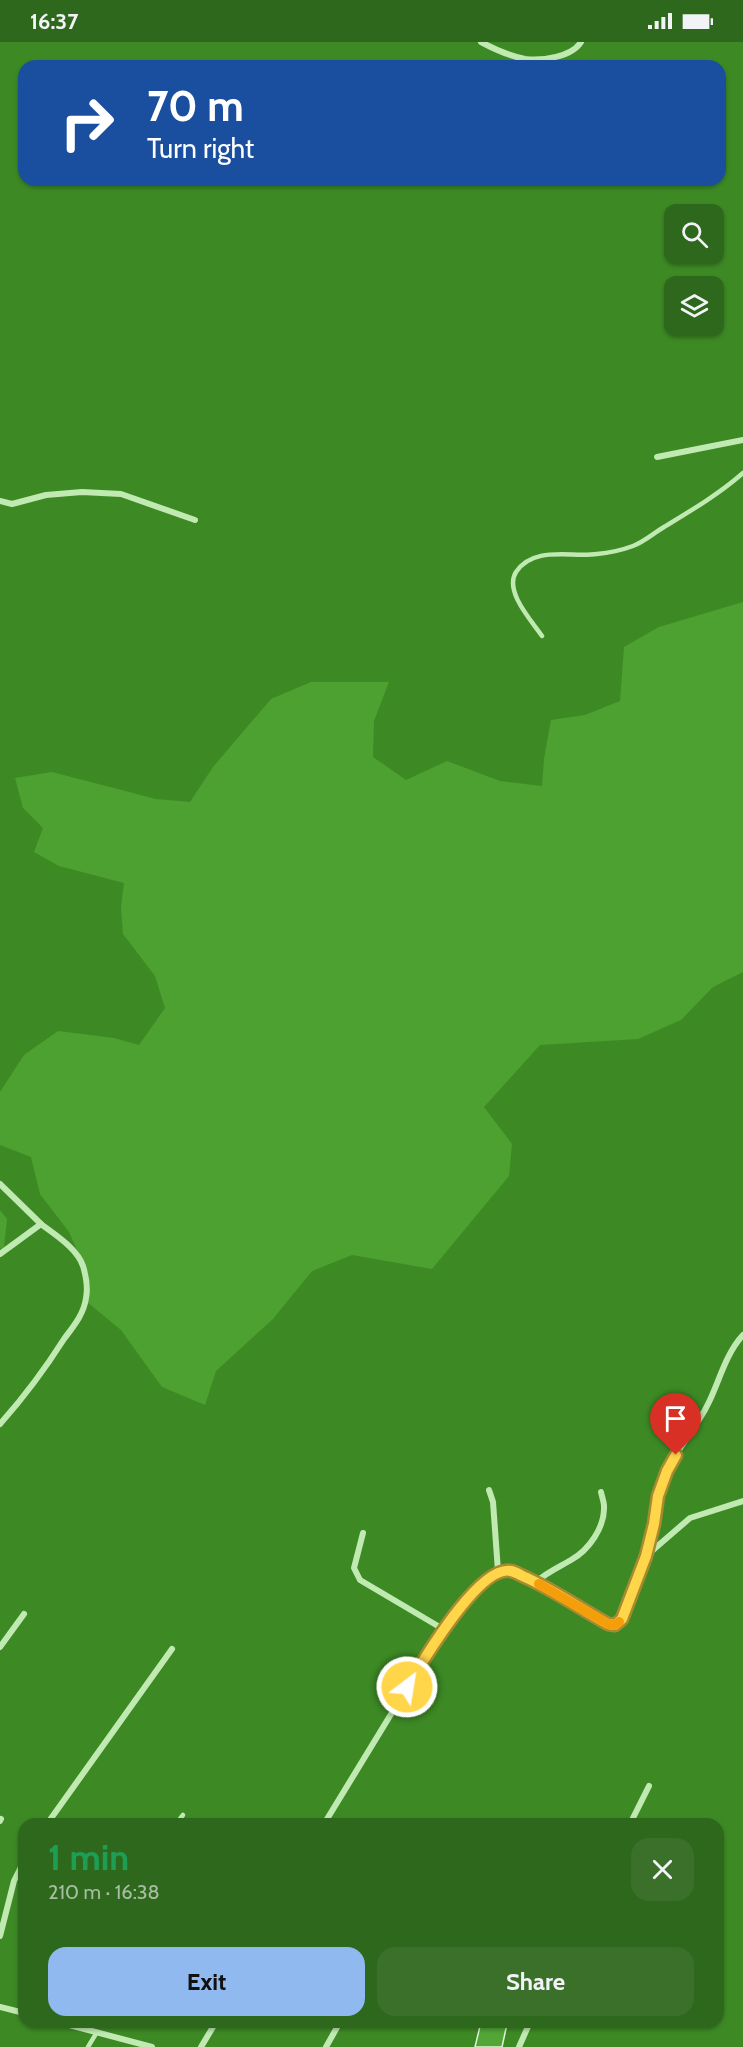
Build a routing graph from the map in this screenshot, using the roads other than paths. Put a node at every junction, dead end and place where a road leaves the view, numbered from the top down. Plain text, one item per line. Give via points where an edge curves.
1 (481, 42) edge
2 (581, 42) edge
3 (743, 440) edge
4 (657, 457) dead end
5 (743, 473) edge
6 (0, 501) edge
7 (195, 520) dead end
8 (542, 636) dead end
9 (0, 1184) edge
10 (41, 1224) junction
11 (0, 1254) edge
12 (743, 1335) edge
13 (0, 1424) edge
14 (489, 1490) dead end
15 (601, 1492) dead end
16 (743, 1501) edge
17 (363, 1533) dead end
18 (646, 1556) junction
19 (498, 1571) junction
20 (536, 1582) junction
21 (24, 1614) dead end
22 (443, 1629) junction
23 (0, 1647) edge
24 (172, 1649) dead end
25 (650, 1786) dead end
26 (183, 1815) dead end
27 (51, 1818) edge
28 (181, 1818) edge
29 (328, 1818) edge
30 (633, 1818) edge
31 (18, 1873) edge
32 (0, 1936) edge
33 (0, 2007) edge
34 (18, 2012) edge
35 (81, 2028) edge
36 (212, 2028) edge
37 (337, 2028) edge
38 (527, 2028) edge
39 (97, 2032) junction
40 (88, 2047) edge
41 (152, 2047) edge
42 (201, 2047) edge
43 (326, 2047) edge
44 (519, 2047) edge

1 - 2 street via 528,59 565,56
3 - 4 street
5 - 8 lane via 724,490 634,546 596,555 548,554 524,565 512,584 514,594
6 - 7 street via 12,504 46,495 82,492 121,494
9 - 10 street
10 - 11 street
10 - 13 street via 83,1264 86,1299 82,1313 49,1363
12 - 18 street via 707,1407 667,1471 656,1501
14 - 19 street
15 - 20 street via 603,1515 596,1536 572,1559
16 - 18 street via 690,1518
17 - 22 street via 354,1568 360,1580
18 - 20 street via 622,1619 615,1625
19 - 20 street via 510,1571
19 - 22 street
21 - 23 street
22 - 29 street
24 - 27 street
25 - 30 street
26 - 28 lane
31 - 32 street
33 - 34 street
35 - 39 street
36 - 42 street
37 - 43 street
38 - 44 street
39 - 40 lane
39 - 41 street

